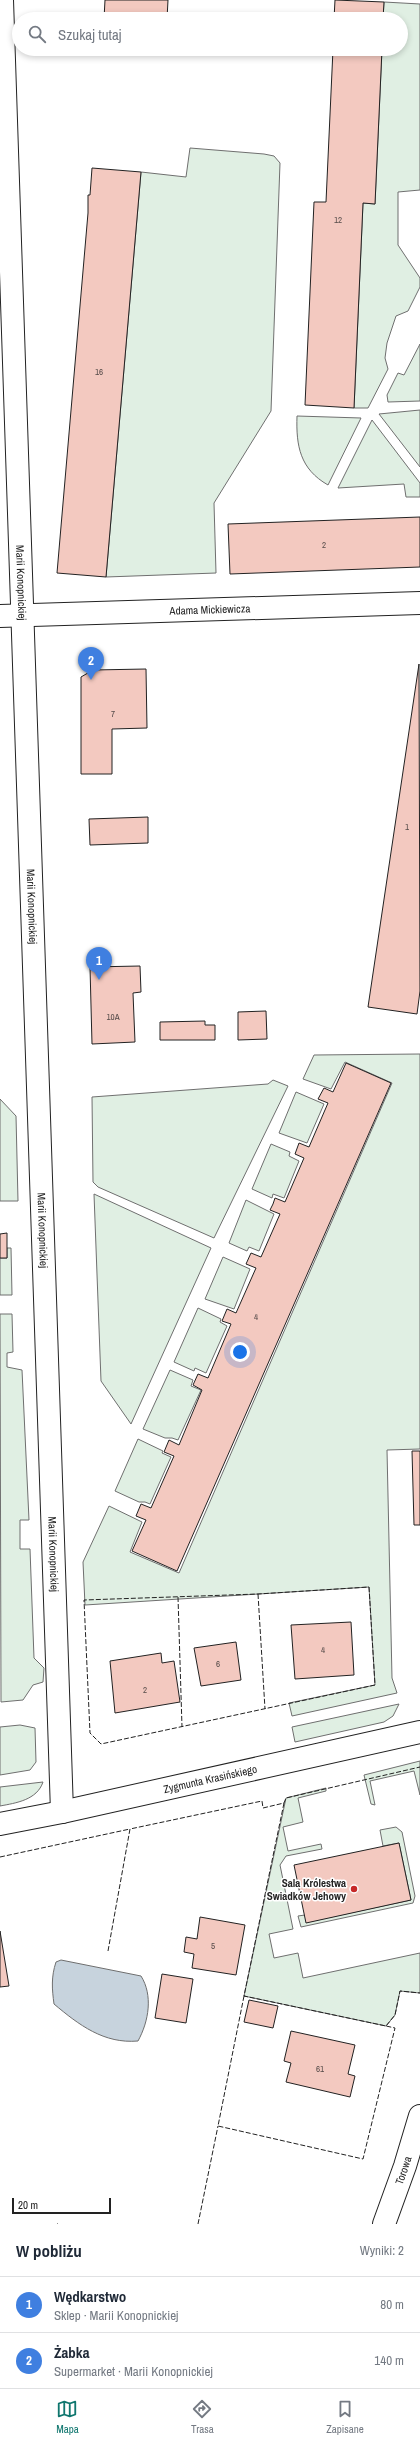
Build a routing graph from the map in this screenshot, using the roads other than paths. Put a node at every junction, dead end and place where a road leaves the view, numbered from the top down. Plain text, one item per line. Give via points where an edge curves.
1 (2, 0) edge
2 (420, 603) edge
3 (22, 615) junction
4 (0, 616) edge
5 (420, 1732) edge
6 (62, 1812) junction
7 (0, 1824) edge
8 (420, 2116) edge
9 (384, 2224) edge

1 - 3 street, Marii Konopnickiej
2 - 3 street, Adama Mickiewicza
3 - 4 street, Adama Mickiewicza
3 - 6 street, Marii Konopnickiej via 40,1085
5 - 6 street, Zygmunta Krasińskiego
6 - 7 street, Zygmunta Krasińskiego
8 - 9 street, Torowa

